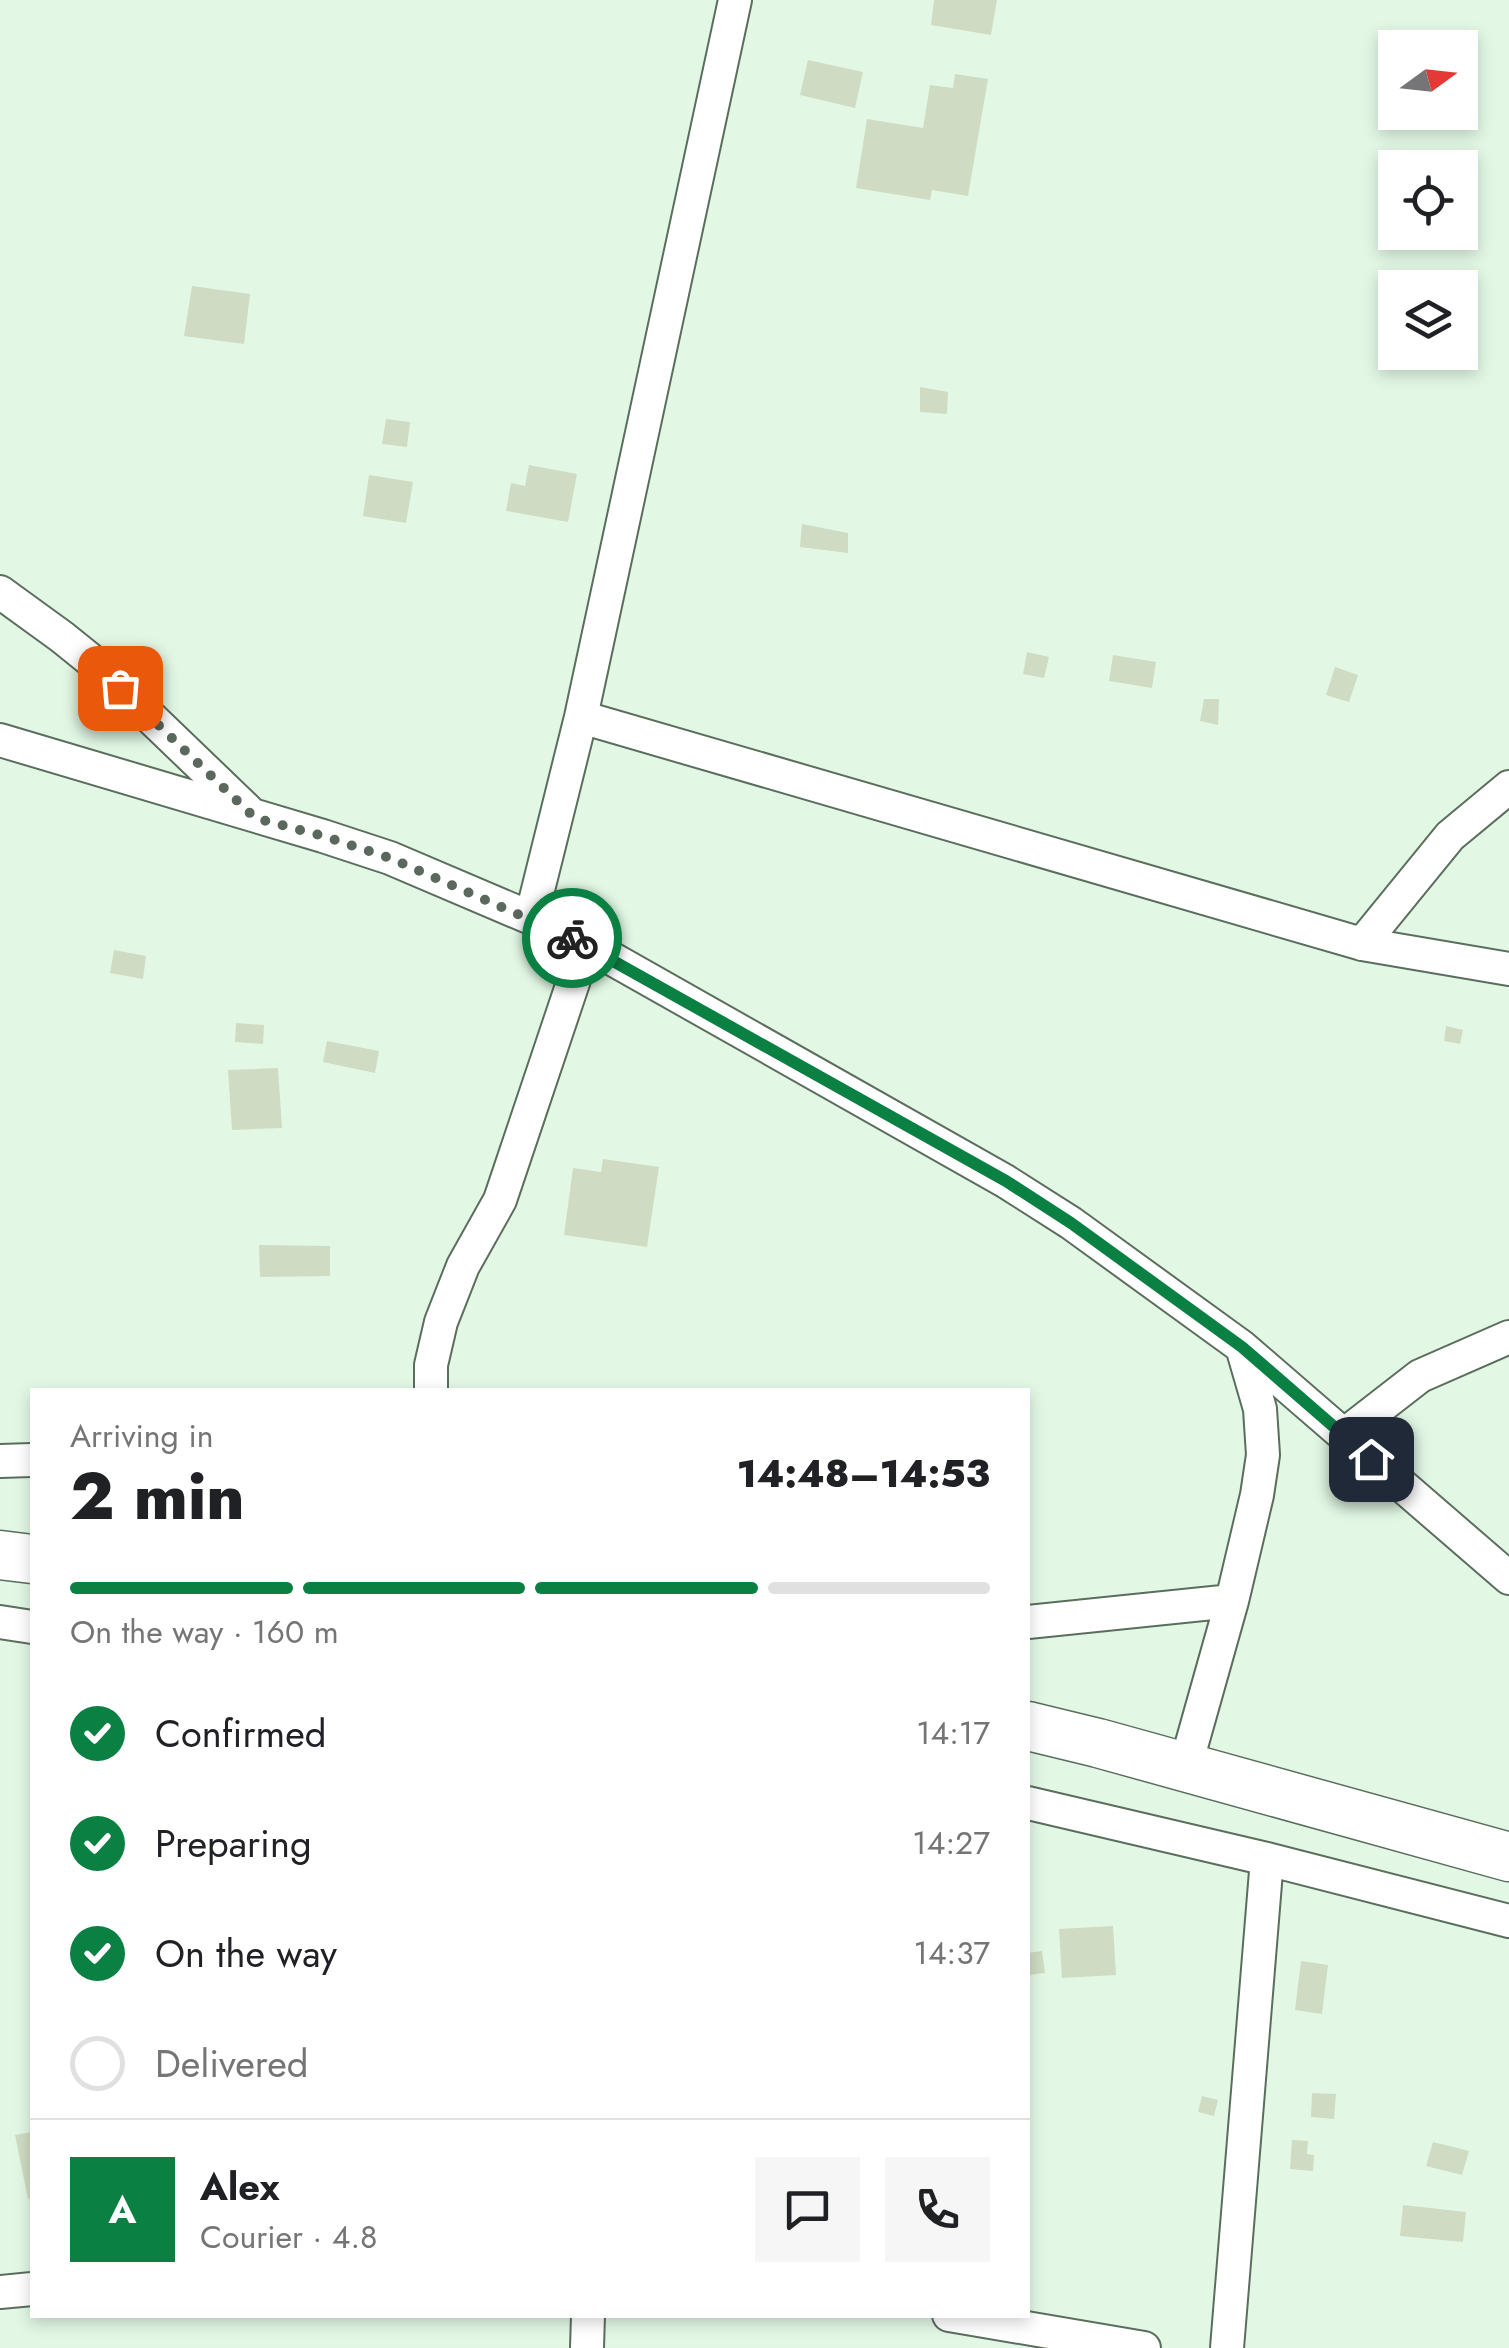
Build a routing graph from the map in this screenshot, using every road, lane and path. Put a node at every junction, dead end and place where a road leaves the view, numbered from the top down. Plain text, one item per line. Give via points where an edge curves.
1 (735, 0) edge
2 (0, 592) edge
3 (581, 718) junction
4 (0, 740) edge
5 (1509, 786) edge
6 (255, 818) junction
7 (531, 918) junction
8 (586, 944) junction
9 (1362, 944) junction
10 (1509, 969) edge
11 (1509, 1337) edge
12 (1242, 1347) junction
13 (431, 1388) edge
14 (1344, 1435) junction
15 (30, 1460) edge
16 (0, 1461) edge
17 (0, 1555) edge
18 (30, 1559) edge
19 (1509, 1578) edge
20 (1232, 1601) junction
21 (0, 1622) edge
22 (1030, 1622) edge
23 (30, 1627) edge
24 (1030, 1727) edge
25 (1185, 1768) junction
26 (1030, 1804) edge
27 (1509, 1857) edge
28 (1267, 1858) junction
29 (1509, 1921) edge
30 (30, 2289) edge
31 (0, 2292) edge
32 (588, 2318) edge
33 (967, 2318) edge
34 (587, 2348) edge
35 (1144, 2348) edge
36 (1226, 2348) edge

1 - 3 street
2 - 6 street via 93,662
3 - 7 street
3 - 9 street
4 - 6 street
5 - 9 street via 1450,836
6 - 7 street via 390,858
7 - 8 street
8 - 12 street via 1006,1181
8 - 13 street via 500,1200 441,1322
9 - 10 street
11 - 14 street via 1420,1376
12 - 14 street
12 - 20 street via 1260,1408 1263,1455
14 - 19 street
15 - 16 street
17 - 18 main road
20 - 22 street
20 - 25 street
21 - 23 street
24 - 25 main road
25 - 27 main road
26 - 28 street
28 - 29 street
28 - 36 street
30 - 31 street
32 - 34 street
33 - 35 street

